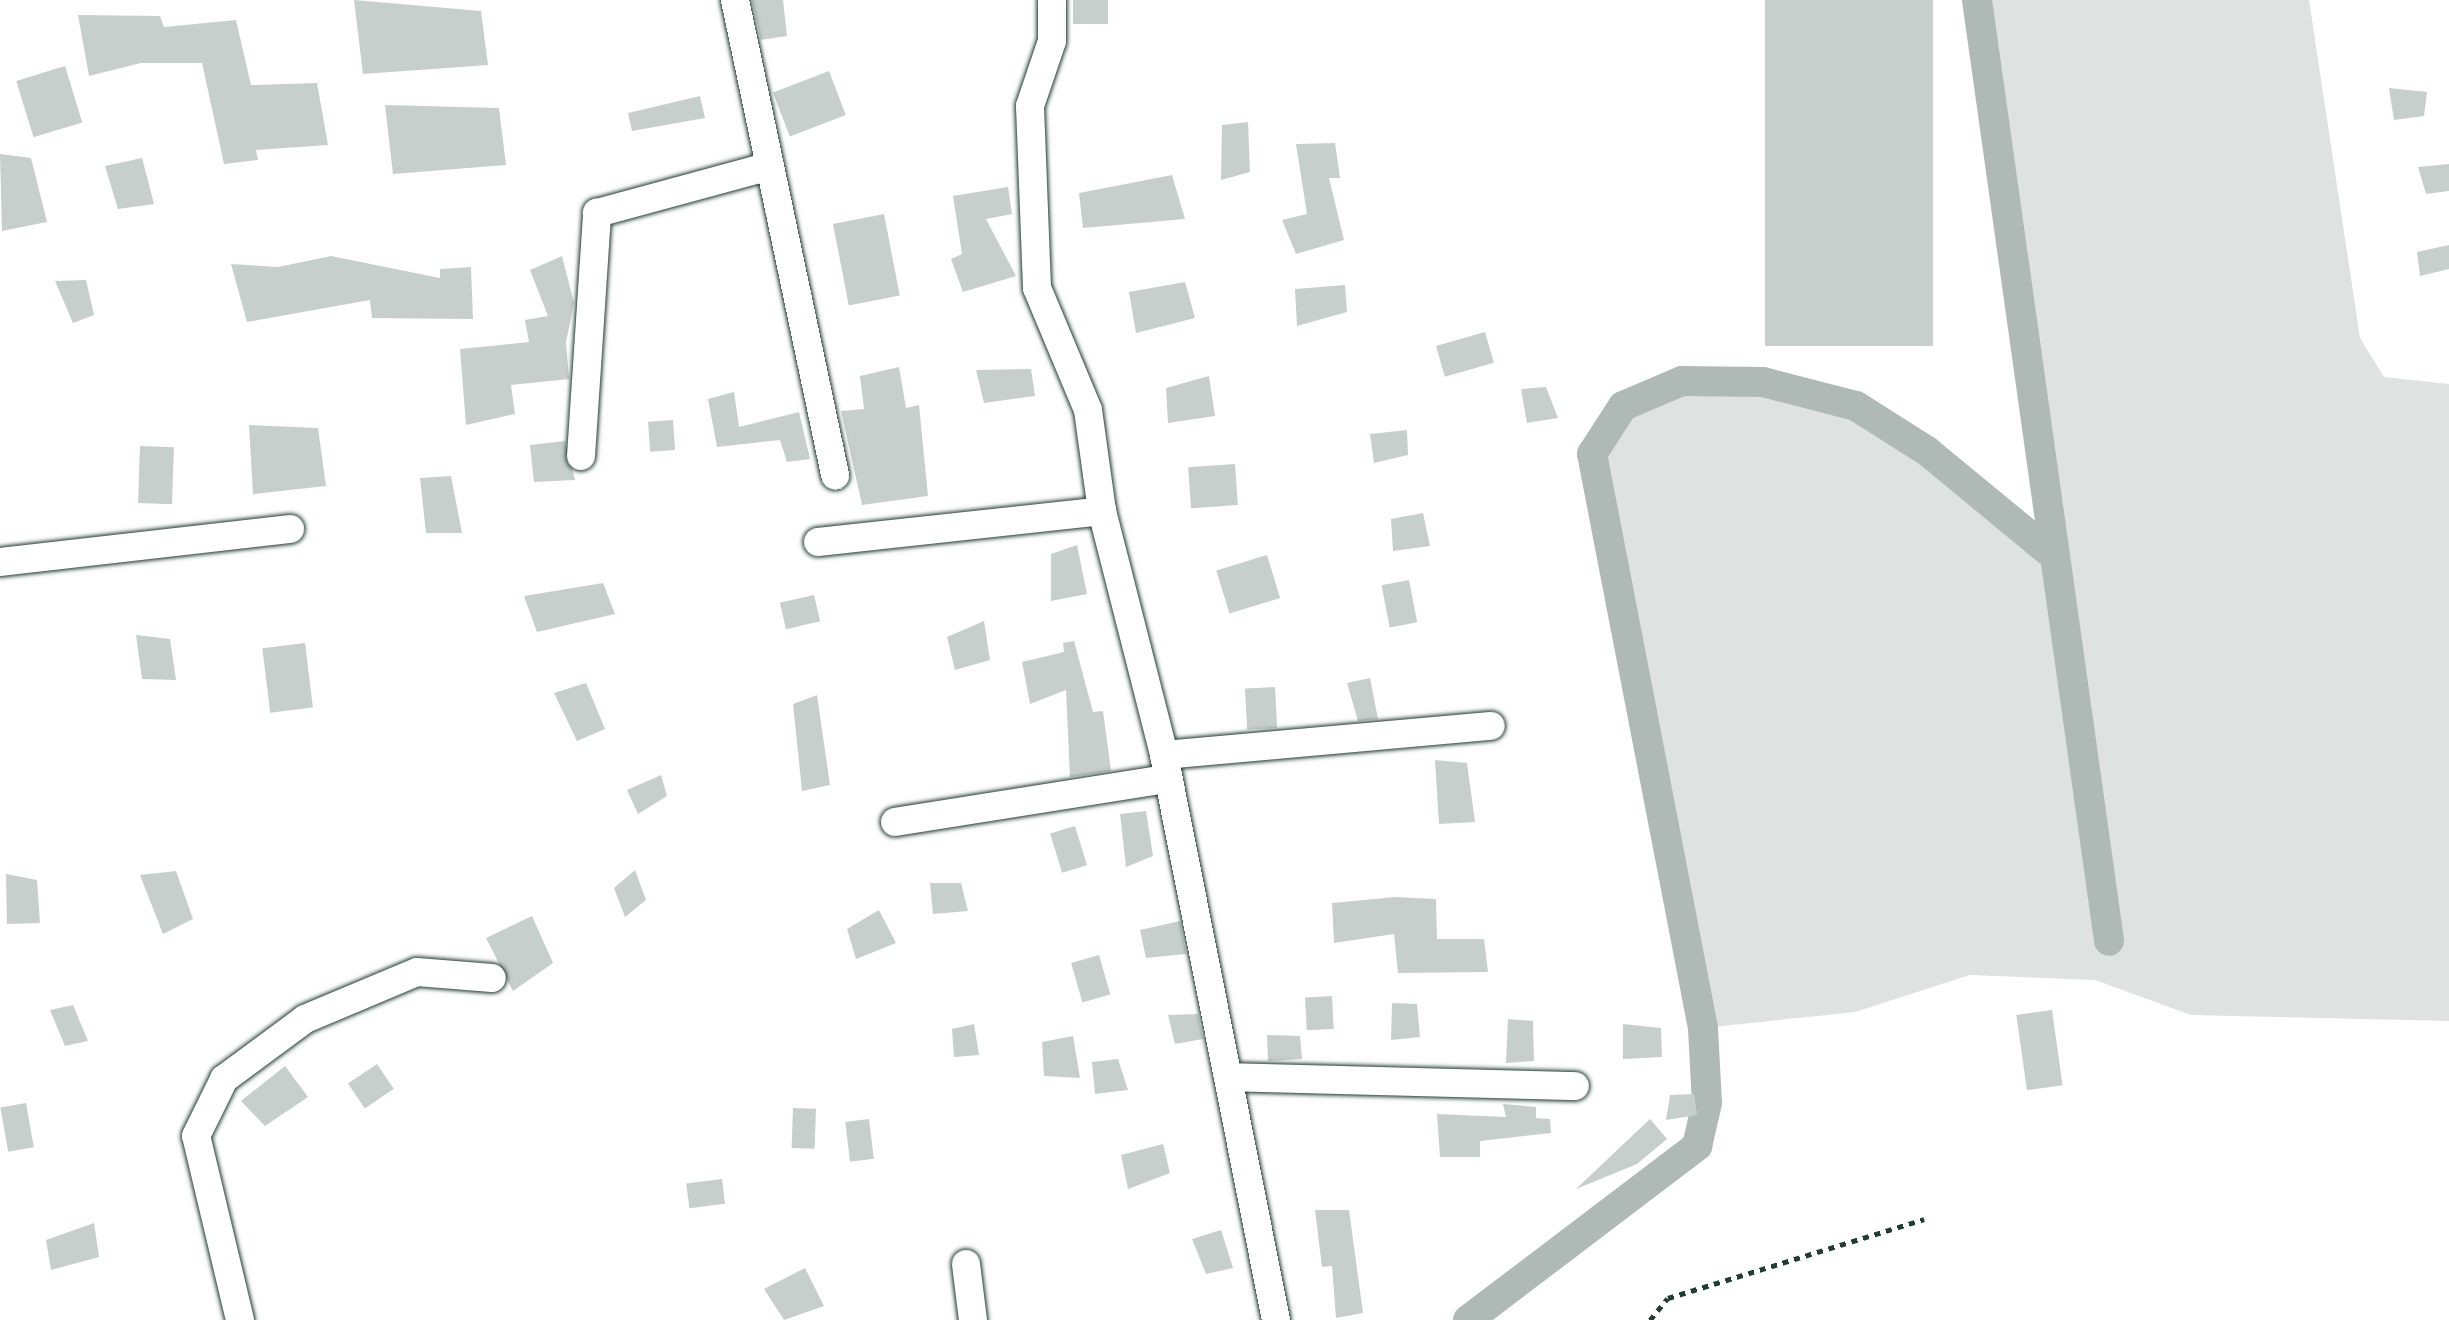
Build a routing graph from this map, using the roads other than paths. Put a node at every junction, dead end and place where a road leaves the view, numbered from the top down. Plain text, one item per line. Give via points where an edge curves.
1 (735, 0) edge
2 (1052, 0) edge
3 (766, 167) junction
4 (581, 456) dead end
5 (835, 476) dead end
6 (1102, 511) junction
7 (290, 529) dead end
8 (818, 542) dead end
9 (0, 562) edge
10 (1491, 726) dead end
11 (1165, 767) junction
12 (895, 822) dead end
13 (492, 978) dead end
14 (1229, 1077) junction
15 (1575, 1086) dead end
16 (966, 1264) dead end
17 (240, 1320) edge
18 (973, 1320) edge
19 (1276, 1320) edge

1 - 3 street
2 - 6 street via 1052,41 1030,106 1037,288 1088,410
3 - 4 street via 597,213
3 - 5 street
6 - 8 street
6 - 11 street
7 - 9 street
10 - 11 street
11 - 12 street
11 - 14 street
13 - 17 street via 417,972 305,1019 224,1079 203,1108 196,1136
14 - 15 street
14 - 19 street
16 - 18 street

